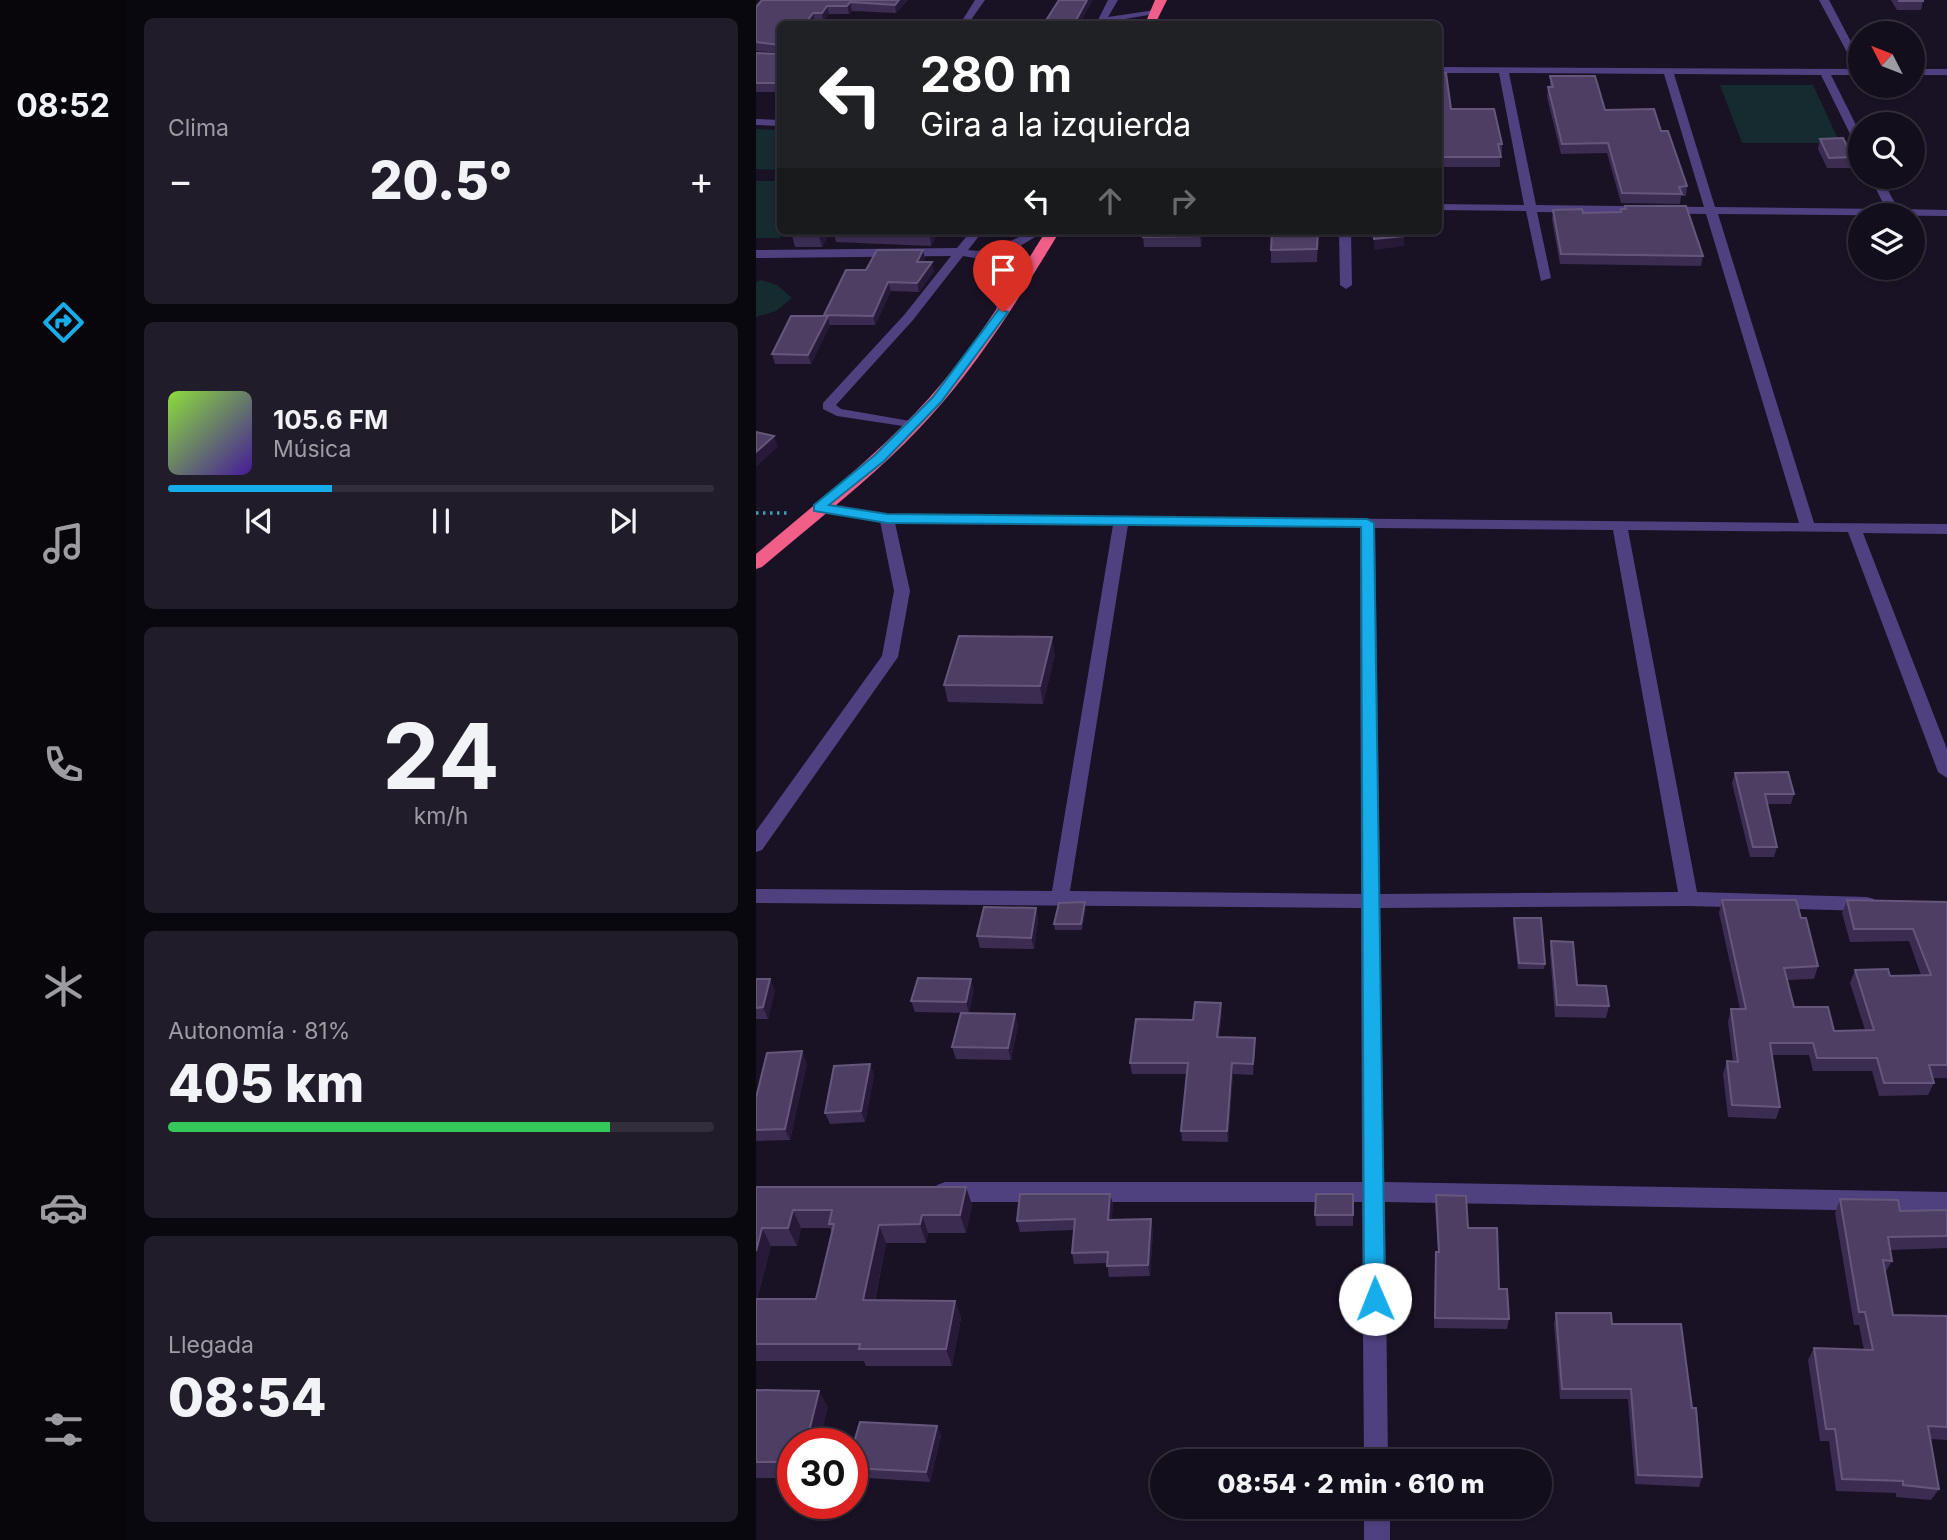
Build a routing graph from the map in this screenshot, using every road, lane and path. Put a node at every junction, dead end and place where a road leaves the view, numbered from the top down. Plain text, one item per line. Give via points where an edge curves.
1 (980, 0) edge
2 (1113, 0) edge
3 (1161, 0) edge
4 (1824, 0) edge
5 (1153, 19) edge
6 (966, 21) edge
7 (1102, 21) edge
8 (1127, 21) edge
9 (1848, 47) edge
10 (1503, 69) junction
11 (1442, 70) edge
12 (1668, 71) junction
13 (1848, 71) edge
14 (1825, 72) junction
15 (1925, 72) edge
16 (1947, 72) edge
17 (1848, 119) edge
18 (756, 122) edge
19 (777, 123) edge
20 (1442, 207) edge
21 (1532, 208) junction
22 (1712, 209) junction
23 (1848, 213) edge
24 (1925, 214) edge
25 (1947, 214) edge
26 (974, 235) edge
27 (1032, 235) edge
28 (1051, 235) edge
29 (1345, 235) edge
30 (960, 252) junction
31 (756, 254) edge
32 (984, 256) junction
33 (1545, 278) dead end
34 (1346, 285) dead end
35 (1003, 312) junction
36 (911, 425) junction
37 (818, 508) junction
38 (887, 519) junction
39 (1121, 520) junction
40 (1367, 523) junction
41 (1620, 525) junction
42 (1808, 527) junction
43 (1854, 528) junction
44 (1947, 529) edge
45 (756, 563) edge
46 (1947, 772) edge
47 (756, 845) edge
48 (756, 896) edge
49 (1060, 898) junction
50 (1689, 899) junction
51 (1371, 901) junction
52 (1893, 905) edge
53 (921, 1192) edge
54 (1374, 1192) junction
55 (1947, 1202) edge
56 (1376, 1449) edge
57 (1377, 1519) edge
58 (1377, 1540) edge

1 - 6 street
2 - 7 street
3 - 5 highway
4 - 9 street
5 - 8 street
10 - 11 street
10 - 12 street
10 - 21 street
12 - 14 street
12 - 22 street
13 - 14 street
14 - 17 street
15 - 16 street
18 - 19 street
20 - 21 street
21 - 22 street
21 - 33 street
22 - 23 street
22 - 42 street
24 - 25 street
26 - 30 street
27 - 32 street
28 - 35 highway
29 - 34 street
30 - 31 street
30 - 32 street
30 - 36 street via 909,317 828,406 837,412
32 - 35 street via 998,281
35 - 36 highway via 937,399
36 - 37 highway via 880,458
37 - 38 street
37 - 45 highway
38 - 39 street
38 - 47 street via 902,591 890,657
39 - 40 street
39 - 49 street
40 - 41 street
40 - 51 street
41 - 42 street
41 - 50 street
42 - 43 street
43 - 44 street
43 - 46 street
48 - 49 street
49 - 51 street
50 - 51 street
50 - 52 street
51 - 54 street
53 - 54 street
54 - 55 street
54 - 56 street
57 - 58 street

